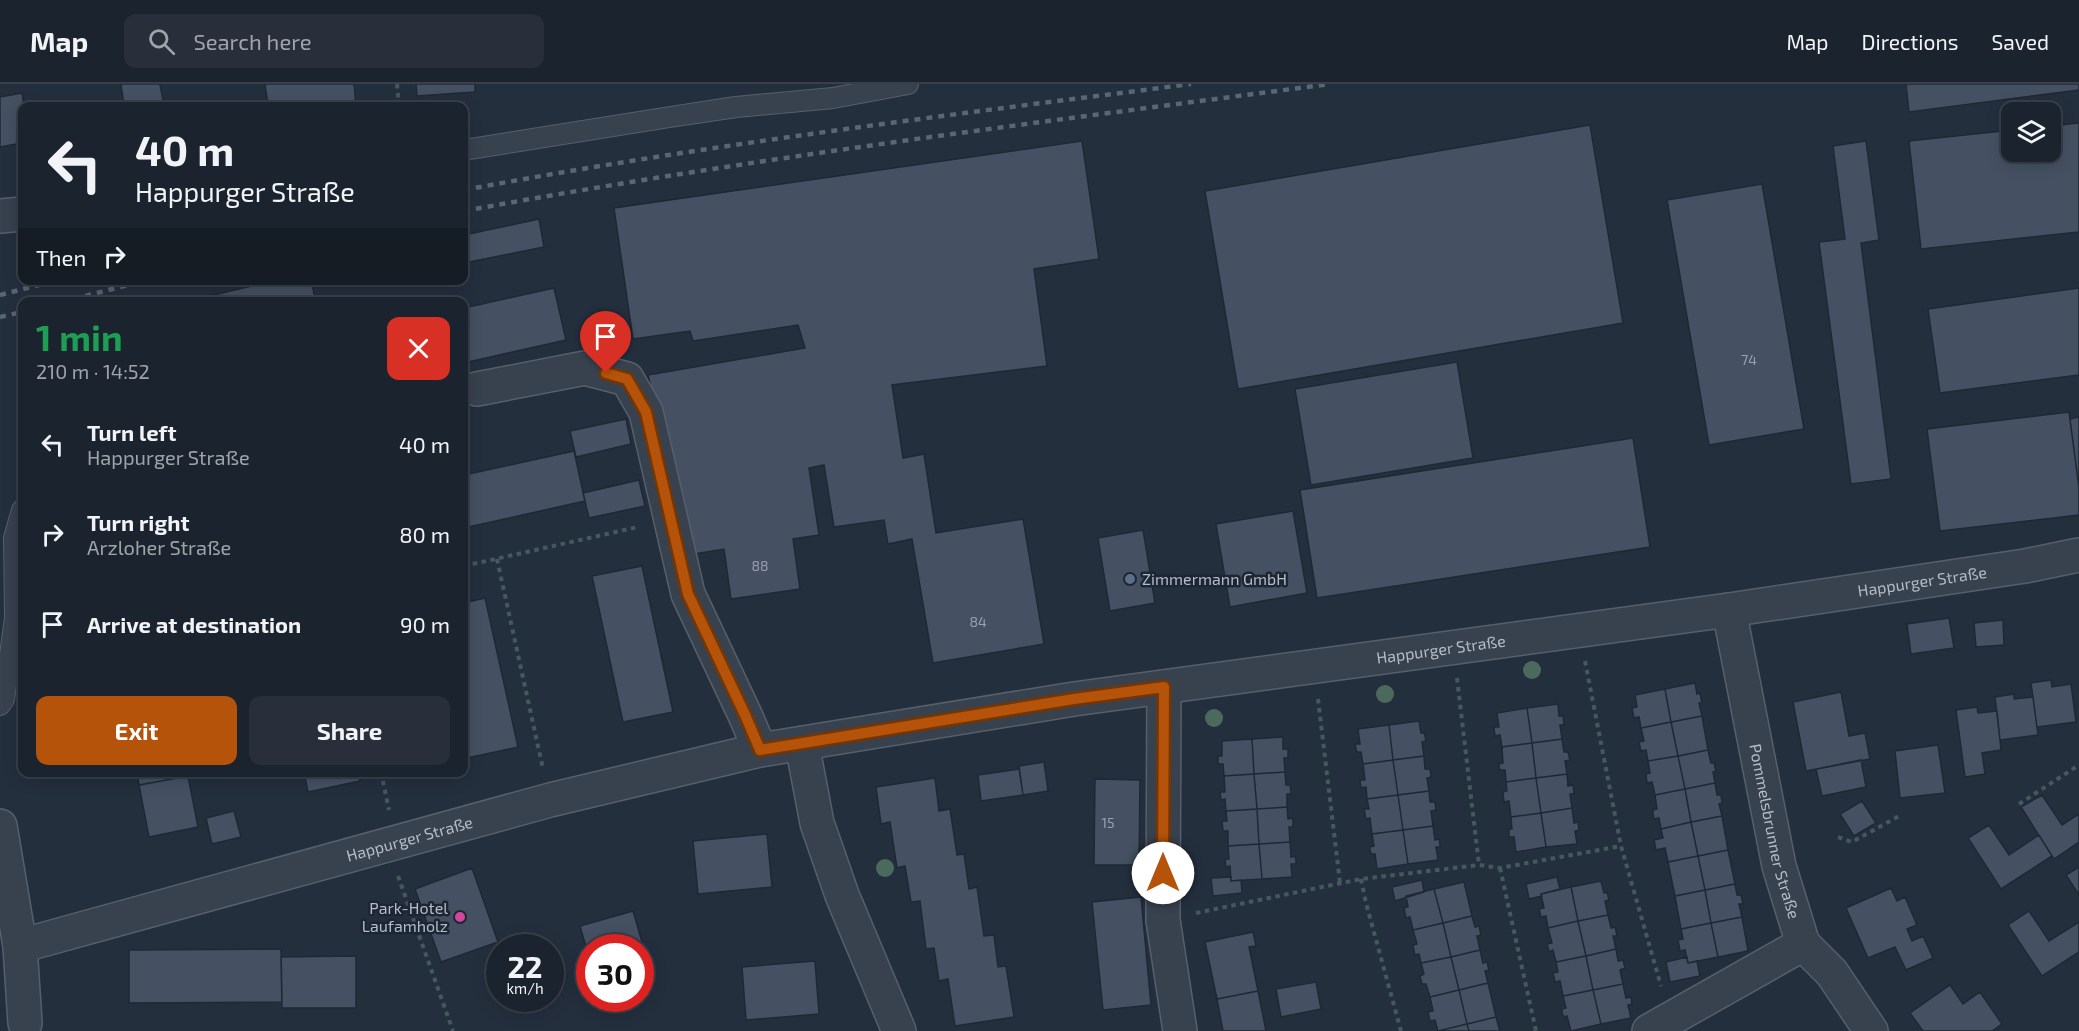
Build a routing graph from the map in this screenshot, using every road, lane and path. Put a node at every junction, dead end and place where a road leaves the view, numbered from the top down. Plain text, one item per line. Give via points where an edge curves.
1 (396, 84) edge
2 (908, 84) edge
3 (398, 102) edge
4 (468, 149) edge
5 (18, 214) edge
6 (0, 216) edge
7 (477, 388) dead end
8 (671, 520) junction
9 (18, 524) edge
10 (2079, 555) edge
11 (497, 559) junction
12 (468, 565) edge
13 (1729, 609) junction
14 (1579, 630) junction
15 (1454, 648) junction
16 (1315, 666) junction
17 (1164, 687) junction
18 (0, 705) edge
19 (802, 744) junction
20 (760, 750) junction
21 (2079, 765) edge
22 (382, 777) edge
23 (550, 800) junction
24 (2019, 804) dead end
25 (1901, 816) dead end
26 (0, 826) edge
27 (1838, 837) dead end
28 (391, 843) junction
29 (1621, 846) junction
30 (1479, 865) junction
31 (1500, 868) junction
32 (1361, 879) junction
33 (1340, 883) junction
34 (1163, 920) junction
35 (1803, 944) junction
36 (20, 946) junction
37 (1660, 1025) edge
38 (22, 1028) edge
39 (453, 1031) edge
40 (899, 1031) edge
41 (1180, 1031) edge
42 (1401, 1031) edge
43 (1536, 1031) edge
44 (1871, 1031) edge

1 - 3 path
2 - 4 lane
5 - 6 street
7 - 8 street via 585,368 627,379 646,412
8 - 11 path
8 - 20 street via 688,594
9 - 18 lane via 14,538 15,618
10 - 13 street, Happurger Straße
11 - 12 path
11 - 23 path
13 - 14 street, Happurger Straße
13 - 35 street, Pommelsbrunner Straße via 1779,866
14 - 15 street, Happurger Straße
14 - 29 path
15 - 16 street, Happurger Straße
15 - 30 path
16 - 17 street, Happurger Straße
16 - 33 path
17 - 19 street, Happurger Straße
17 - 34 street
19 - 20 street, Happurger Straße
19 - 40 street via 820,834
20 - 23 street, Happurger Straße
21 - 24 path
22 - 28 path
23 - 28 street, Happurger Straße
25 - 27 path via 1852,842
26 - 36 street
28 - 36 street, Happurger Straße
28 - 39 path
29 - 31 path
29 - 37 path
30 - 31 path
30 - 32 path
31 - 43 path
32 - 33 path
32 - 42 path
33 - 34 path
34 - 41 street
35 - 37 street
35 - 44 street, Pommelsbrunner Straße via 1832,973
36 - 38 street

